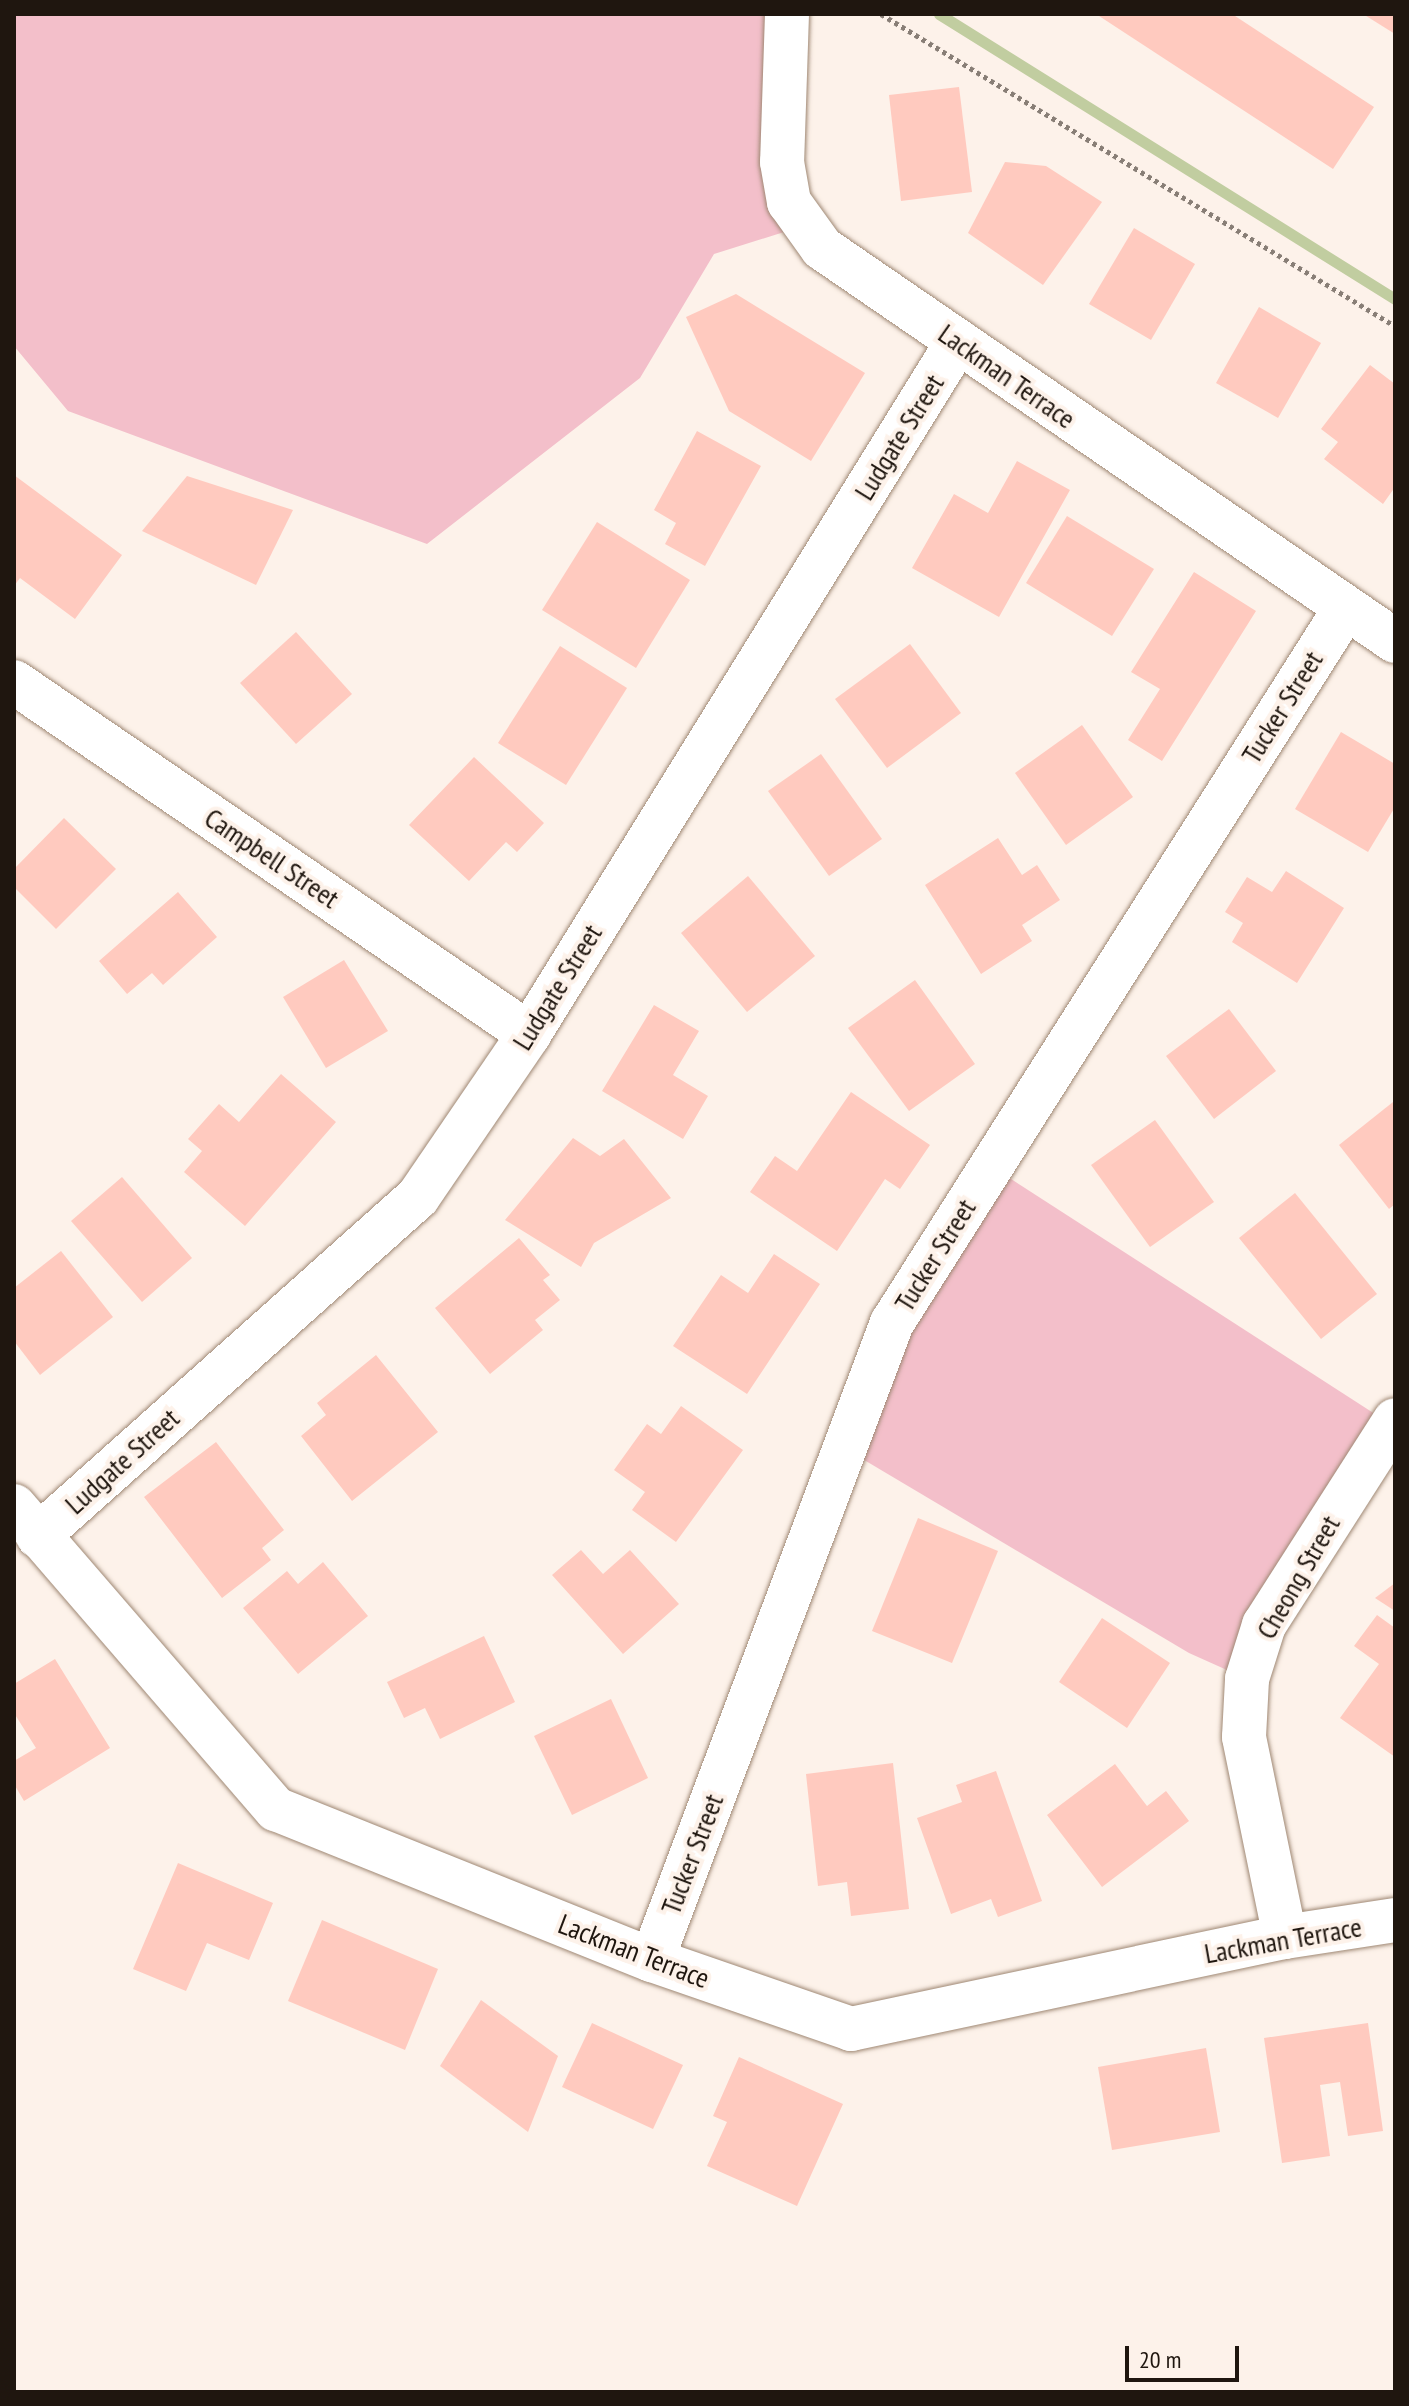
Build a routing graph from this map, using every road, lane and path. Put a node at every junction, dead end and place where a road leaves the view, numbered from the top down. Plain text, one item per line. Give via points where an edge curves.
1 (787, 14) edge
2 (881, 14) edge
3 (1395, 326) edge
4 (958, 341) junction
5 (1343, 612) junction
6 (1395, 641) edge
7 (14, 682) edge
8 (529, 1034) junction
9 (1395, 1420) edge
10 (26, 1521) edge
11 (1395, 1920) edge
12 (1285, 1937) junction
13 (652, 1960) junction

1 - 4 street, Lackman Terrace via 782,162 789,202 822,248
2 - 3 path
4 - 5 street, Lackman Terrace
4 - 8 street, Ludgate Street
5 - 6 street, Lackman Terrace
5 - 13 street, Tucker Street via 892,1323
7 - 8 street, Campbell Street
8 - 10 street, Ludgate Street via 418,1197
9 - 12 street, Cheong Street via 1264,1625 1247,1679 1244,1737
10 - 13 street, Lackman Terrace via 276,1809
11 - 12 street, Lackman Terrace
12 - 13 street, Lackman Terrace via 851,2029

